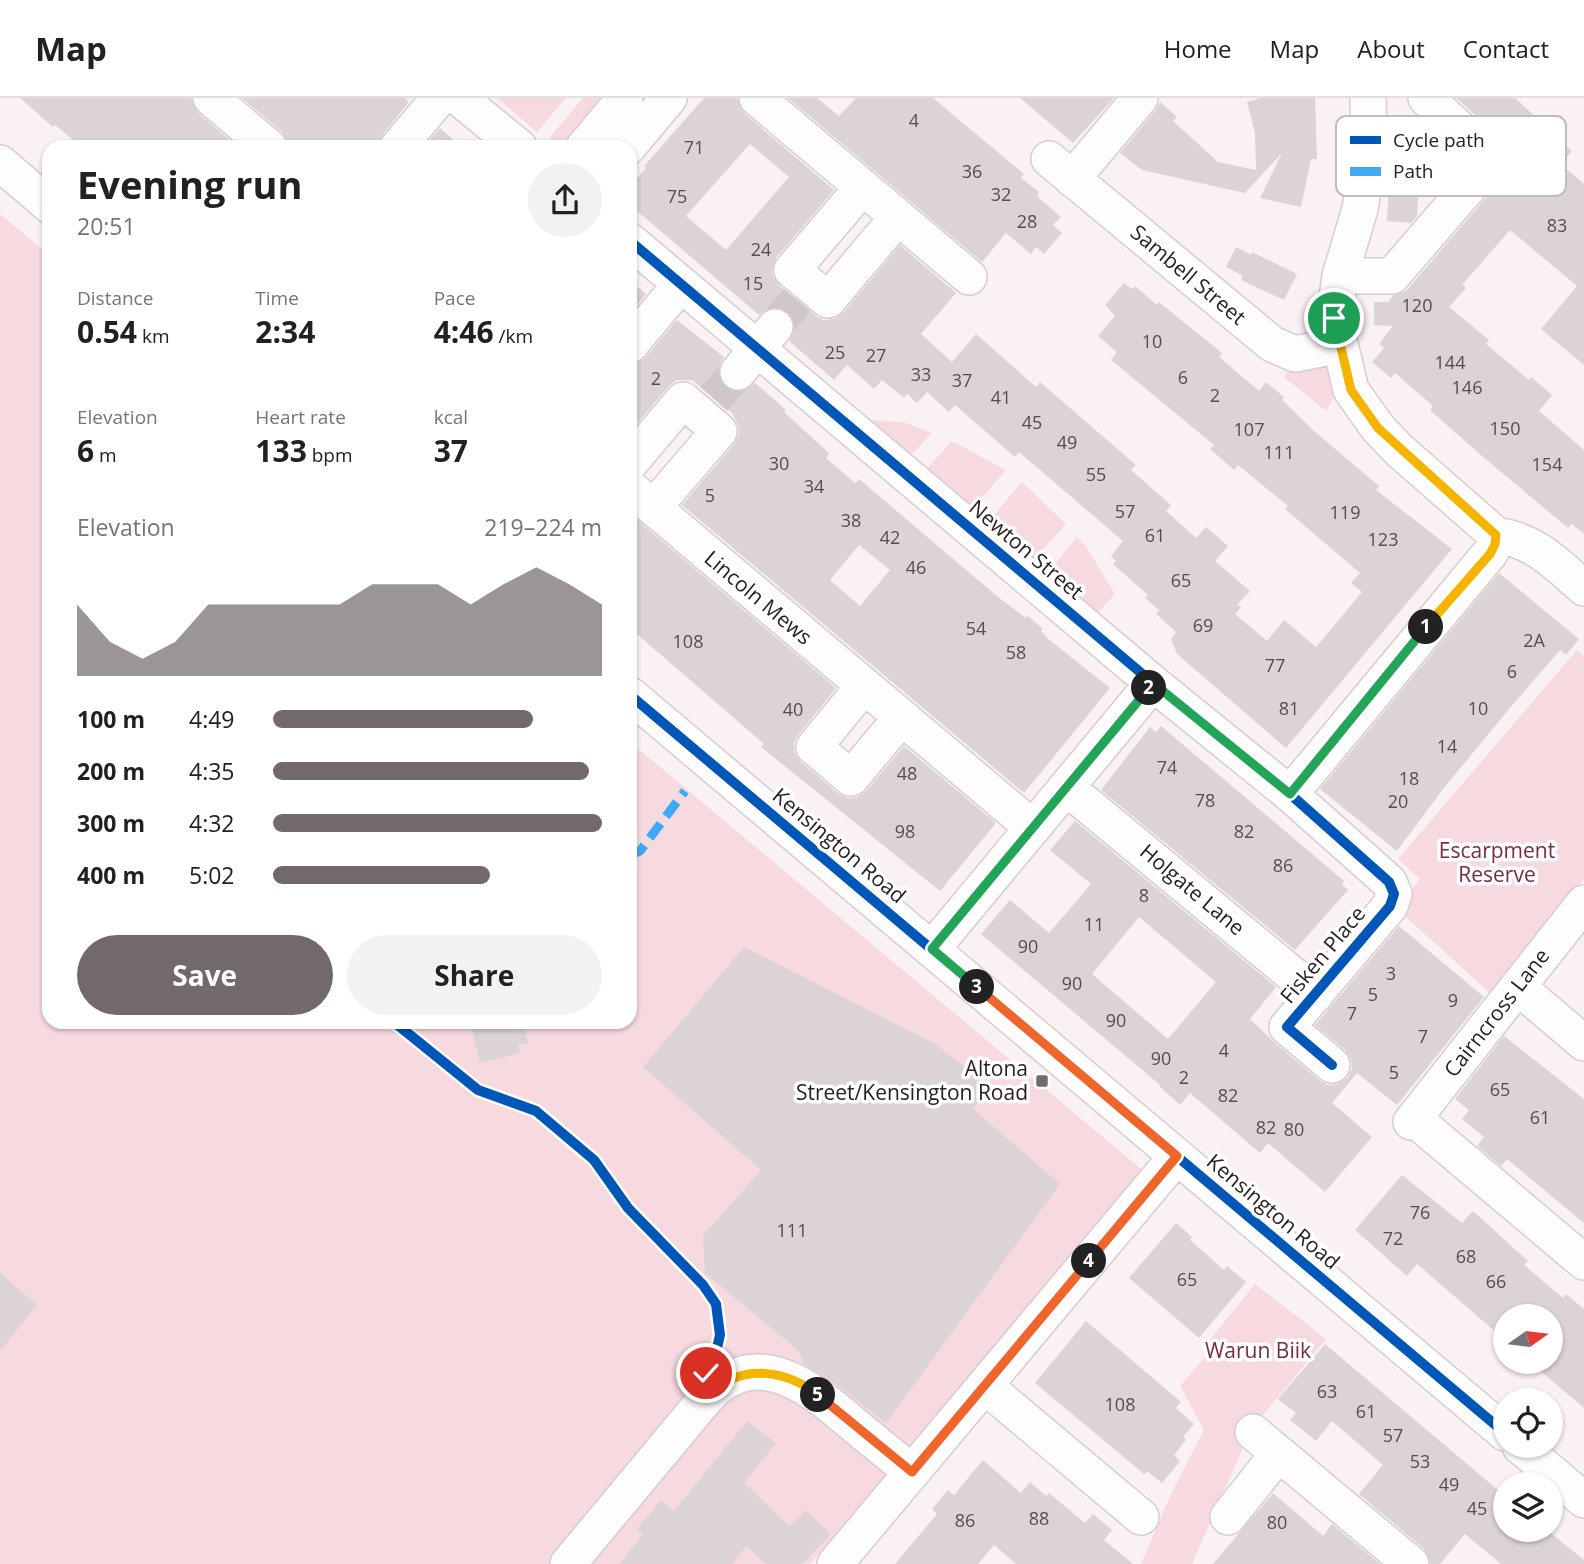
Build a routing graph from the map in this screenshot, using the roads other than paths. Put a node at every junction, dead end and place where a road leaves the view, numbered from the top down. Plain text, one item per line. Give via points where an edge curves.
1 (211, 98) edge
2 (439, 98) edge
3 (459, 98) edge
4 (625, 98) edge
5 (669, 98) edge
6 (757, 98) edge
7 (1140, 98) edge
8 (1368, 98) edge
9 (1426, 98) edge
10 (1368, 116) edge
11 (1446, 116) edge
12 (261, 140) edge
13 (404, 140) edge
14 (510, 140) edge
15 (590, 140) edge
16 (634, 140) edge
17 (0, 163) edge
18 (862, 188) junction
19 (1362, 196) edge
20 (1461, 196) edge
21 (42, 199) edge
22 (898, 217) junction
23 (637, 247) edge
24 (1340, 276) junction
25 (969, 277) dead end
26 (681, 284) junction
27 (637, 337) edge
28 (1340, 345) junction
29 (637, 455) edge
30 (642, 498) edge
31 (1496, 535) junction
32 (1584, 588) edge
33 (1153, 683) junction
34 (863, 687) junction
35 (637, 701) edge
36 (901, 719) junction
37 (1067, 788) junction
38 (1290, 794) junction
39 (1033, 828) junction
40 (1393, 891) joint
41 (1584, 904) edge
42 (932, 949) junction
43 (1518, 987) junction
44 (1316, 994) junction
45 (1584, 1043) edge
46 (1332, 1065) dead end
47 (1177, 1156) junction
48 (1584, 1262) edge
49 (985, 1386) junction
50 (1493, 1423) edge
51 (1534, 1458) edge
52 (912, 1472) junction
53 (1584, 1500) edge
54 (1141, 1517) dead end
55 (1228, 1517) dead end
56 (568, 1564) edge
57 (835, 1564) edge
58 (1411, 1564) edge

1 - 12 street
2 - 13 street
3 - 14 street
4 - 15 street
5 - 16 street
6 - 18 street
7 - 28 street, Sambell Street via 1061,169 1272,345 1295,354
8 - 10 street
9 - 11 street
17 - 21 street
18 - 22 street
18 - 22 street via 792,270 805,290 828,300
19 - 24 street
20 - 24 street via 1392,276
22 - 25 street
23 - 26 street, Newton Street
24 - 28 street via 1334,318
26 - 27 street
26 - 33 street, Newton Street
28 - 31 street via 1351,390 1378,428
29 - 30 street, Lincoln Mews via 683,400 707,407 719,431
30 - 34 street, Lincoln Mews
31 - 32 street via 1536,547
31 - 38 street via 1490,554
33 - 37 street
33 - 38 street, Newton Street
34 - 36 street, Lincoln Mews
34 - 36 street via 814,747 851,778
35 - 42 street, Kensington Road
36 - 39 street, Lincoln Mews
37 - 39 street
37 - 44 street, Holgate Lane
38 - 40 street, Newton Street via 1384,876
39 - 42 street
40 - 44 street, Fisken Place via 1390,906
41 - 43 street, Cairncross Lane
42 - 47 street, Kensington Road
43 - 45 street
43 - 48 street, Cairncross Lane via 1413,1120
44 - 46 street, Fisken Place via 1287,1027
47 - 49 street
47 - 50 street, Kensington Road
49 - 52 street
49 - 54 street
51 - 53 street
52 - 56 street via 803,1384 771,1373 739,1376 707,1397
52 - 57 street
55 - 58 street via 1266,1443

